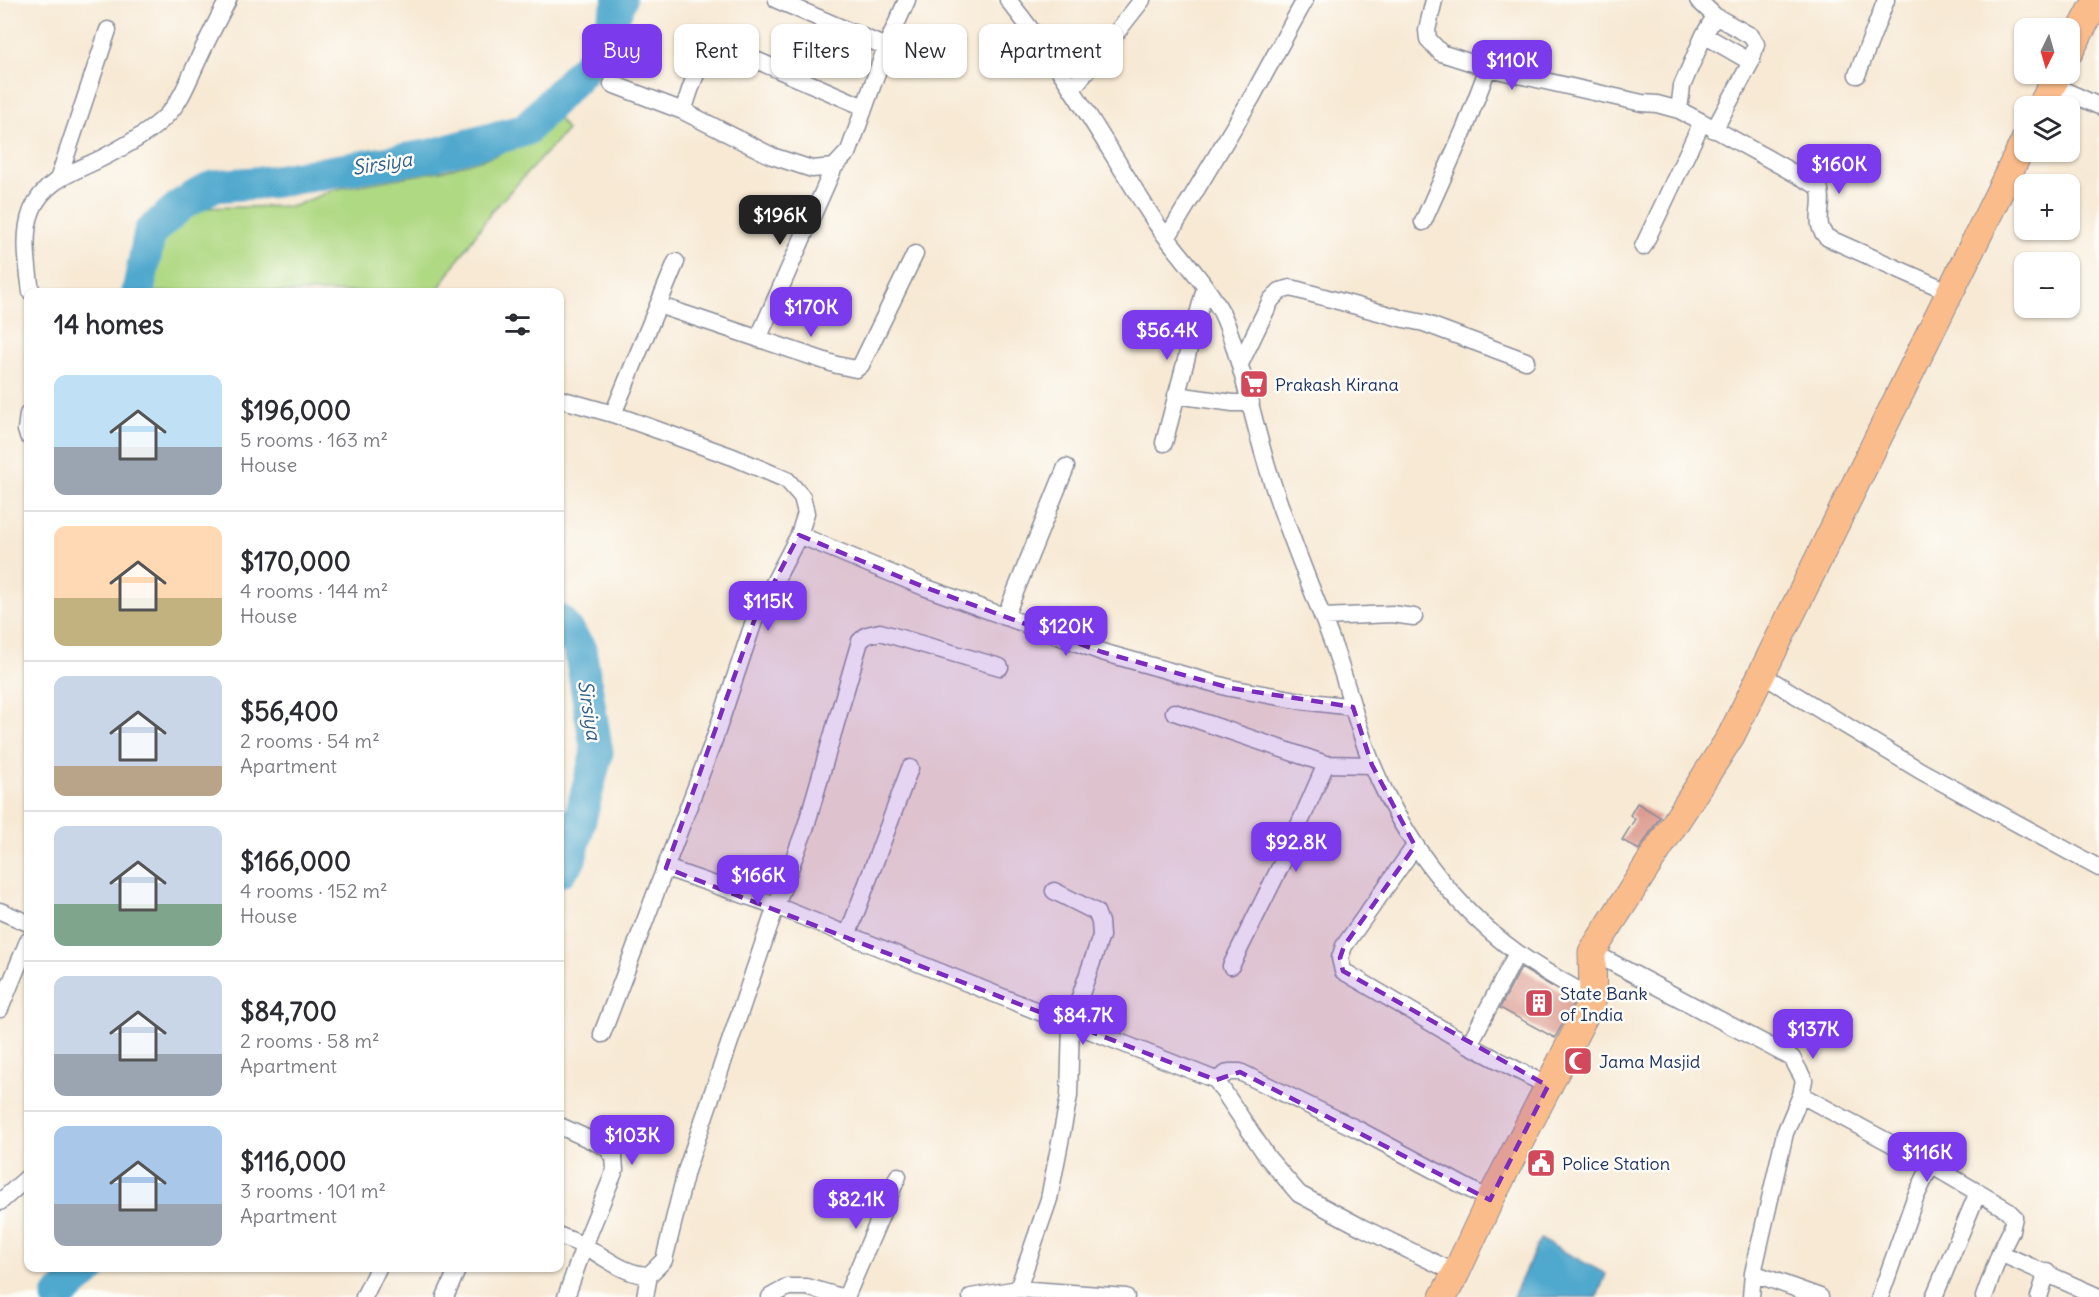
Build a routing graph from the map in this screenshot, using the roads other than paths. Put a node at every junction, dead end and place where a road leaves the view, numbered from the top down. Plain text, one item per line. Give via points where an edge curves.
1 (228, 0) edge
2 (777, 0) edge
3 (908, 0) edge
4 (1008, 0) edge
5 (1142, 0) edge
6 (1305, 0) edge
7 (1434, 0) edge
8 (1698, 0) edge
9 (1886, 0) edge
10 (2097, 0) edge
11 (1715, 16) junction
12 (897, 24) edge
13 (108, 30) dead end
14 (2080, 32) edge
15 (1704, 35) junction
16 (883, 46) edge
17 (883, 55) edge
18 (1751, 62) junction
19 (1488, 68) junction
20 (1857, 75) dead end
21 (612, 84) dead end
22 (1073, 88) junction
23 (2050, 88) edge
24 (2099, 106) edge
25 (864, 107) junction
26 (1679, 110) junction
27 (683, 111) junction
28 (1708, 126) junction
29 (2014, 162) edge
30 (834, 167) junction
31 (59, 177) junction
32 (1423, 222) dead end
33 (1167, 238) junction
34 (1643, 247) dead end
35 (915, 254) dead end
36 (676, 262) dead end
37 (31, 288) edge
38 (1204, 288) junction
39 (1950, 292) junction
40 (658, 305) junction
41 (758, 339) junction
42 (1526, 362) dead end
43 (1240, 364) junction
44 (1176, 395) junction
45 (564, 400) edge
46 (1251, 403) junction
47 (613, 414) junction
48 (1164, 443) dead end
49 (1066, 467) dead end
50 (799, 535) junction
51 (1005, 617) junction
52 (1323, 617) junction
53 (1414, 617) dead end
54 (1000, 666) dead end
55 (1761, 674) junction
56 (1353, 706) junction
57 (1174, 712) dead end
58 (1326, 764) junction
59 (1372, 765) junction
60 (910, 768) dead end
61 (1415, 846) junction
62 (666, 868) junction
63 (2099, 868) edge
64 (1054, 891) dead end
65 (776, 906) junction
66 (0, 912) edge
67 (24, 921) edge
68 (848, 934) junction
69 (24, 951) edge
70 (1592, 952) junction
71 (1517, 953) junction
72 (1231, 966) dead end
73 (1593, 999) junction
74 (0, 1009) edge
75 (1071, 1023) junction
76 (602, 1034) dead end
77 (1468, 1045) junction
78 (1216, 1080) junction
79 (1548, 1086) junction
80 (1801, 1095) junction
81 (564, 1128) edge
82 (1931, 1165) junction
83 (898, 1176) dead end
84 (24, 1181) edge
85 (1978, 1192) junction
86 (1490, 1200) junction
87 (0, 1202) edge
88 (564, 1238) edge
89 (584, 1246) junction
90 (2000, 1252) junction
91 (376, 1272) edge
92 (456, 1272) edge
93 (2047, 1272) junction
94 (1752, 1273) junction
95 (1456, 1274) junction
96 (649, 1275) junction
97 (1018, 1289) junction
98 (364, 1297) edge
99 (445, 1297) edge
100 (566, 1297) edge
101 (645, 1297) edge
102 (770, 1297) edge
103 (841, 1297) edge
104 (846, 1297) edge
105 (971, 1297) edge
106 (1126, 1297) edge
107 (1443, 1297) edge
108 (1750, 1297) edge
109 (1820, 1297) edge
110 (1880, 1297) edge
111 (1934, 1297) edge
112 (1984, 1297) edge
113 (2039, 1297) edge
114 (2099, 1297) edge

1 - 31 street via 182,94 167,115 107,156
2 - 16 street
3 - 12 street
4 - 22 street
5 - 22 street
6 - 33 street
7 - 19 street via 1426,30 1428,39 1441,53
8 - 11 street
9 - 20 street
10 - 14 main road
11 - 15 street
11 - 18 street via 1751,36 1756,44
13 - 31 street
15 - 18 street
15 - 26 street via 1682,86
17 - 25 street
18 - 28 street
19 - 26 street
19 - 32 street
21 - 27 street
22 - 33 street
23 - 24 street
25 - 27 street via 735,51 716,49 700,65
25 - 30 street via 849,151
26 - 28 street
27 - 30 street via 772,156 812,169
28 - 34 street
28 - 39 street via 1819,187 1821,233
29 - 39 main road
30 - 41 street
31 - 37 street via 40,195 31,212 27,234
33 - 38 street
35 - 41 street via 856,369
36 - 40 street
38 - 43 street via 1224,317
38 - 44 street
39 - 55 main road
40 - 41 street
40 - 47 street
42 - 43 street via 1424,323 1291,288 1280,291 1271,300
43 - 46 street
44 - 46 street
44 - 48 street
45 - 47 street
46 - 52 street via 1268,469
47 - 50 street via 787,480 802,497 806,513
49 - 51 street
50 - 51 street
50 - 62 street via 754,621
51 - 56 street via 1102,652 1230,688
52 - 53 street
52 - 56 street
54 - 65 street via 880,633 860,641 806,826
55 - 63 street via 1921,771
55 - 70 main road via 1731,736
56 - 59 street
57 - 58 street
58 - 59 street
58 - 72 street
59 - 61 street
60 - 68 street
61 - 71 street via 1442,883
61 - 77 street via 1344,946 1340,965 1343,971
62 - 65 street
62 - 76 street
64 - 75 street via 1096,912 1100,922 1101,936
65 - 68 street
65 - 96 street via 686,1171 664,1260
66 - 67 street
68 - 75 street
69 - 74 street
70 - 73 main road
70 - 80 street via 1792,1058 1804,1080
71 - 73 street
71 - 77 street
73 - 79 main road
75 - 78 street
75 - 97 street via 1069,1096 1049,1199
77 - 79 street
78 - 86 street via 1229,1072 1240,1072
78 - 95 street via 1268,1158 1299,1194
79 - 86 main road
80 - 82 street
80 - 94 street via 1785,1133
81 - 89 street via 606,1147 614,1156 615,1170
82 - 85 street
82 - 110 street via 1915,1198
83 - 104 street
84 - 87 street
85 - 90 street via 2014,1217
85 - 111 street
86 - 95 main road
88 - 89 street
89 - 96 street via 627,1272
89 - 100 street
90 - 93 street
90 - 112 street
91 - 98 street
92 - 99 street
93 - 113 street
93 - 114 street
94 - 108 street
94 - 109 street
95 - 107 main road
96 - 101 street
97 - 105 street
97 - 106 street
102 - 103 street via 788,1287 807,1287

